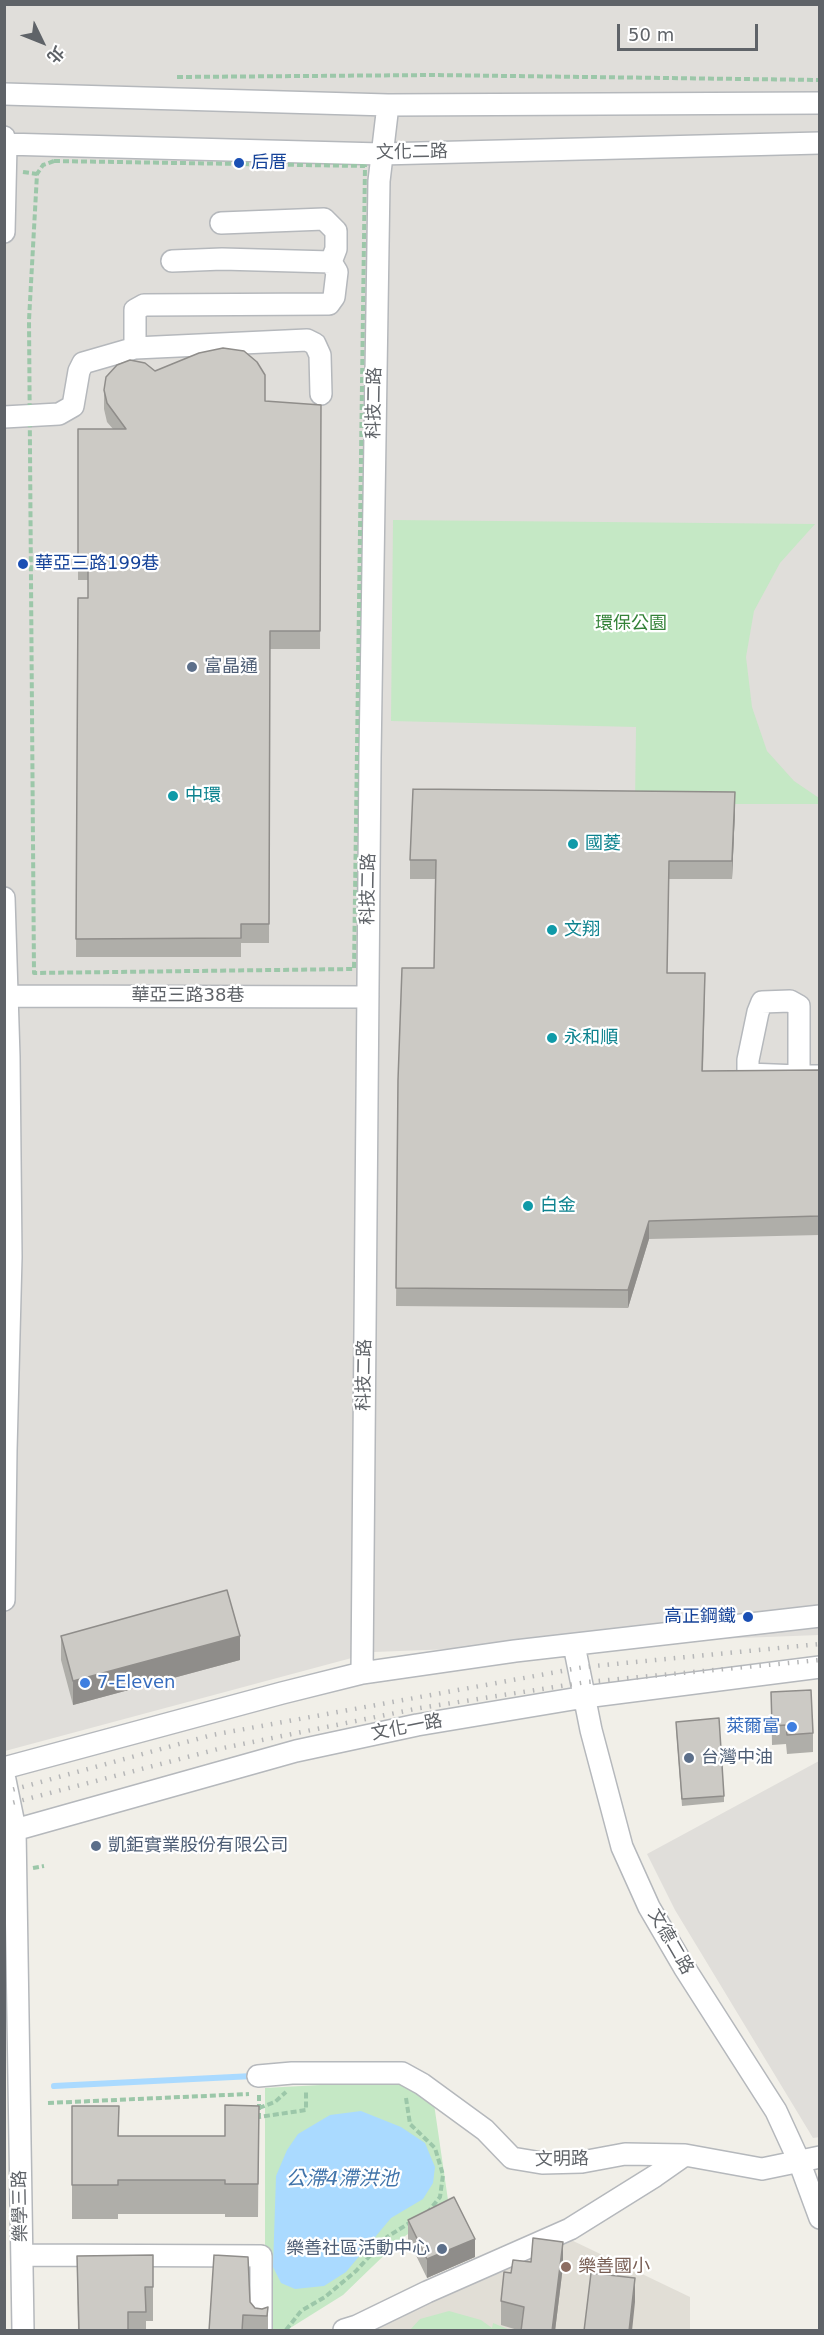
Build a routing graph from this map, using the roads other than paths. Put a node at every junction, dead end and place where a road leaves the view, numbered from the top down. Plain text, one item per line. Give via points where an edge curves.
1 (4, 94) edge
2 (819, 103) edge
3 (388, 105) junction
4 (5, 142) edge
5 (819, 144) edge
6 (381, 154) junction
7 (221, 223) dead end
8 (4, 232) edge
9 (172, 261) dead end
10 (331, 262) junction
11 (135, 348) junction
12 (321, 394) dead end
13 (4, 417) edge
14 (4, 898) edge
15 (7, 996) junction
16 (368, 997) junction
17 (7, 1057) edge
18 (5, 1450) edge
19 (4, 1600) edge
20 (819, 1616) edge
21 (574, 1645) junction
22 (819, 1667) edge
23 (362, 1673) junction
24 (585, 1697) junction
25 (4, 1768) edge
26 (4, 1775) edge
27 (10, 1831) edge
28 (259, 2085) road end
29 (12, 2127) edge
30 (685, 2155) junction
31 (809, 2159) edge
32 (819, 2218) edge
33 (22, 2255) junction
34 (268, 2264) junction
35 (23, 2331) edge
36 (261, 2331) edge
37 (272, 2331) edge
38 (344, 2331) edge

1 - 3 street
2 - 3 street
3 - 6 street, 科技二路
4 - 6 street, 文化二路 via 39,155
4 - 8 street
5 - 6 street, 文化二路
6 - 16 street, 科技二路
7 - 10 street via 324,219 336,231
9 - 10 street
10 - 11 street via 337,272 334,297 329,304 144,306 135,310
11 - 12 street via 307,340 315,344 321,355
11 - 13 street via 83,363 74,406 59,414
14 - 15 street
15 - 16 street, 華亞三路38巷
15 - 17 street
16 - 23 street, 科技二路
17 - 18 street via 11,1257
18 - 19 street
20 - 21 street
21 - 23 street
21 - 24 street, 文德二路
22 - 24 street, 文化一路
23 - 25 street
24 - 27 street, 文化一路 via 417,1725 296,1751
24 - 31 street, 文德二路 via 622,1847 645,1897 684,1967
26 - 27 street, 樂學三路
27 - 29 street, 樂學三路
28 - 30 street, 文明路 via 305,2073 402,2073 485,2130 512,2157 542,2163 582,2162 625,2154
29 - 33 street, 樂學三路
30 - 31 street, 文明路 via 762,2169
30 - 38 street via 570,2229
31 - 32 street, 文德二路
33 - 34 street
33 - 35 street, 樂學三路
34 - 36 street
34 - 37 street

